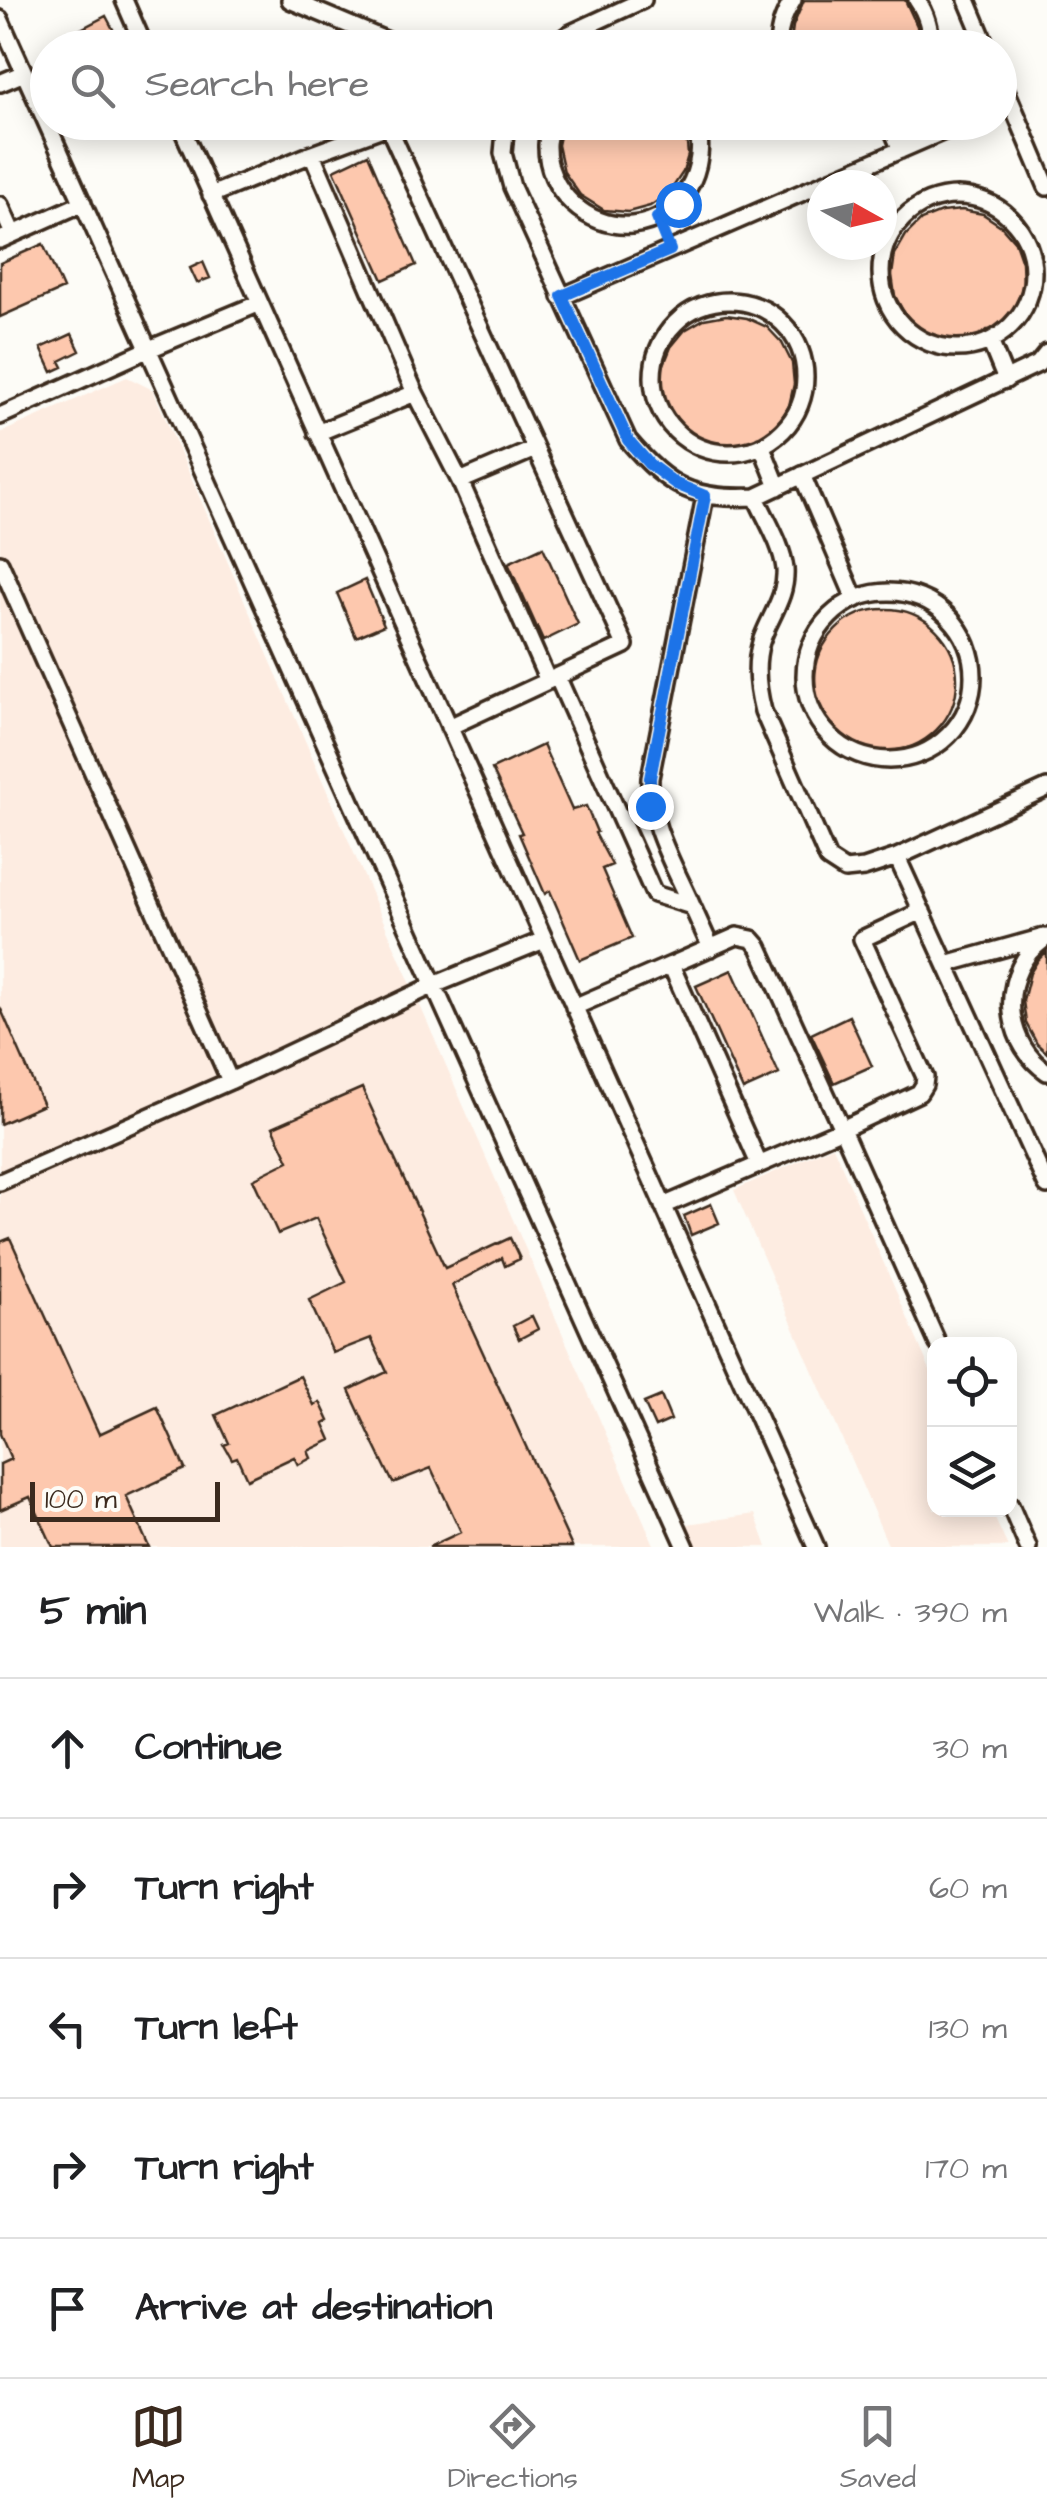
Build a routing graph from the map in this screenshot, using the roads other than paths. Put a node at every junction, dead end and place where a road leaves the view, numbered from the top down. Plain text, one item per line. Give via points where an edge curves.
1 (124, 0) edge
2 (290, 0) edge
3 (643, 0) edge
4 (793, 0) edge
5 (917, 0) edge
6 (967, 0) edge
7 (0, 19) edge
8 (137, 30) edge
9 (361, 30) edge
10 (578, 30) edge
11 (781, 30) edge
12 (930, 30) edge
13 (980, 30) edge
14 (24, 73) junction
15 (0, 83) edge
16 (30, 86) edge
17 (1017, 128) edge
18 (54, 140) edge
19 (187, 140) edge
20 (350, 140) edge
21 (394, 140) edge
22 (505, 140) edge
23 (548, 140) edge
24 (700, 140) edge
25 (897, 140) edge
26 (924, 140) edge
27 (901, 150) junction
28 (312, 154) junction
29 (1047, 187) edge
30 (211, 195) junction
31 (83, 204) junction
32 (0, 205) edge
33 (657, 218) junction
34 (6, 237) edge
35 (670, 250) junction
36 (562, 296) junction
37 (260, 304) junction
38 (990, 341) junction
39 (147, 350) junction
40 (1044, 359) edge
41 (1006, 380) junction
42 (415, 393) junction
43 (0, 416) edge
44 (318, 433) junction
45 (762, 447) junction
46 (535, 450) junction
47 (802, 476) junction
48 (460, 480) junction
49 (778, 486) junction
50 (705, 496) junction
51 (756, 497) junction
52 (0, 563) edge
53 (855, 599) junction
54 (552, 678) junction
55 (449, 727) junction
56 (1047, 788) edge
57 (897, 857) junction
58 (692, 906) junction
59 (922, 911) junction
60 (1047, 936) edge
61 (544, 940) junction
62 (711, 948) junction
63 (671, 964) junction
64 (946, 964) junction
65 (434, 984) junction
66 (574, 1007) junction
67 (1047, 1072) edge
68 (230, 1080) junction
69 (842, 1130) junction
70 (1040, 1148) edge
71 (759, 1164) junction
72 (0, 1182) edge
73 (1047, 1186) edge
74 (663, 1206) junction
75 (935, 1337) edge
76 (1015, 1517) edge
77 (686, 1547) edge
78 (816, 1547) edge
79 (1028, 1547) edge

1 - 8 lane
2 - 9 lane
3 - 10 lane
4 - 11 lane
5 - 12 lane
6 - 13 lane
7 - 14 lane
14 - 15 lane
14 - 16 lane
17 - 29 lane
18 - 31 lane
19 - 30 lane
20 - 28 lane
21 - 46 lane
22 - 36 lane via 512,187
23 - 33 lane via 550,171 582,213 632,225
24 - 33 lane via 692,184
25 - 27 lane
26 - 27 lane
27 - 35 lane
28 - 30 lane
28 - 42 lane
30 - 37 lane
31 - 34 lane
31 - 39 lane
32 - 34 lane
33 - 35 lane
35 - 36 lane
36 - 50 lane via 628,440 662,474
37 - 39 lane
37 - 44 lane
38 - 38 lane via 938,347 914,336 883,295 885,242 920,204 968,195 991,202 1025,236 1032,260 1029,296 1010,327
38 - 41 lane
39 - 43 lane
39 - 65 lane
40 - 41 lane
41 - 47 lane
42 - 44 lane
42 - 48 lane
44 - 55 lane
45 - 45 lane via 710,452 667,424 655,400 657,348 692,309 740,300 783,322 797,342 805,365 797,413
45 - 49 lane
46 - 48 lane
46 - 54 lane via 624,645
47 - 49 lane
47 - 53 lane
48 - 54 lane
49 - 51 lane
50 - 51 lane
50 - 58 lane via 649,794
51 - 57 lane via 785,571 757,662 763,711 828,859 846,870
52 - 68 lane
53 - 53 lane via 899,591 925,598 963,634 974,685 952,734 931,750 906,760 866,757 832,738 815,718 806,692 812,640 827,618
54 - 55 lane
54 - 58 lane via 654,894
55 - 61 lane
56 - 57 lane
57 - 59 lane
58 - 62 lane
59 - 64 lane
59 - 69 lane via 862,938 924,1085
60 - 64 lane
60 - 67 lane via 1018,971 1012,1020 1020,1044
61 - 65 lane
61 - 66 lane
62 - 63 lane
62 - 69 lane via 738,936 758,947
63 - 66 lane
63 - 71 lane
64 - 70 lane
65 - 68 lane
65 - 77 lane
66 - 74 lane
68 - 72 lane
69 - 71 lane
69 - 75 lane
70 - 73 lane
71 - 74 lane
74 - 78 lane
76 - 79 lane

